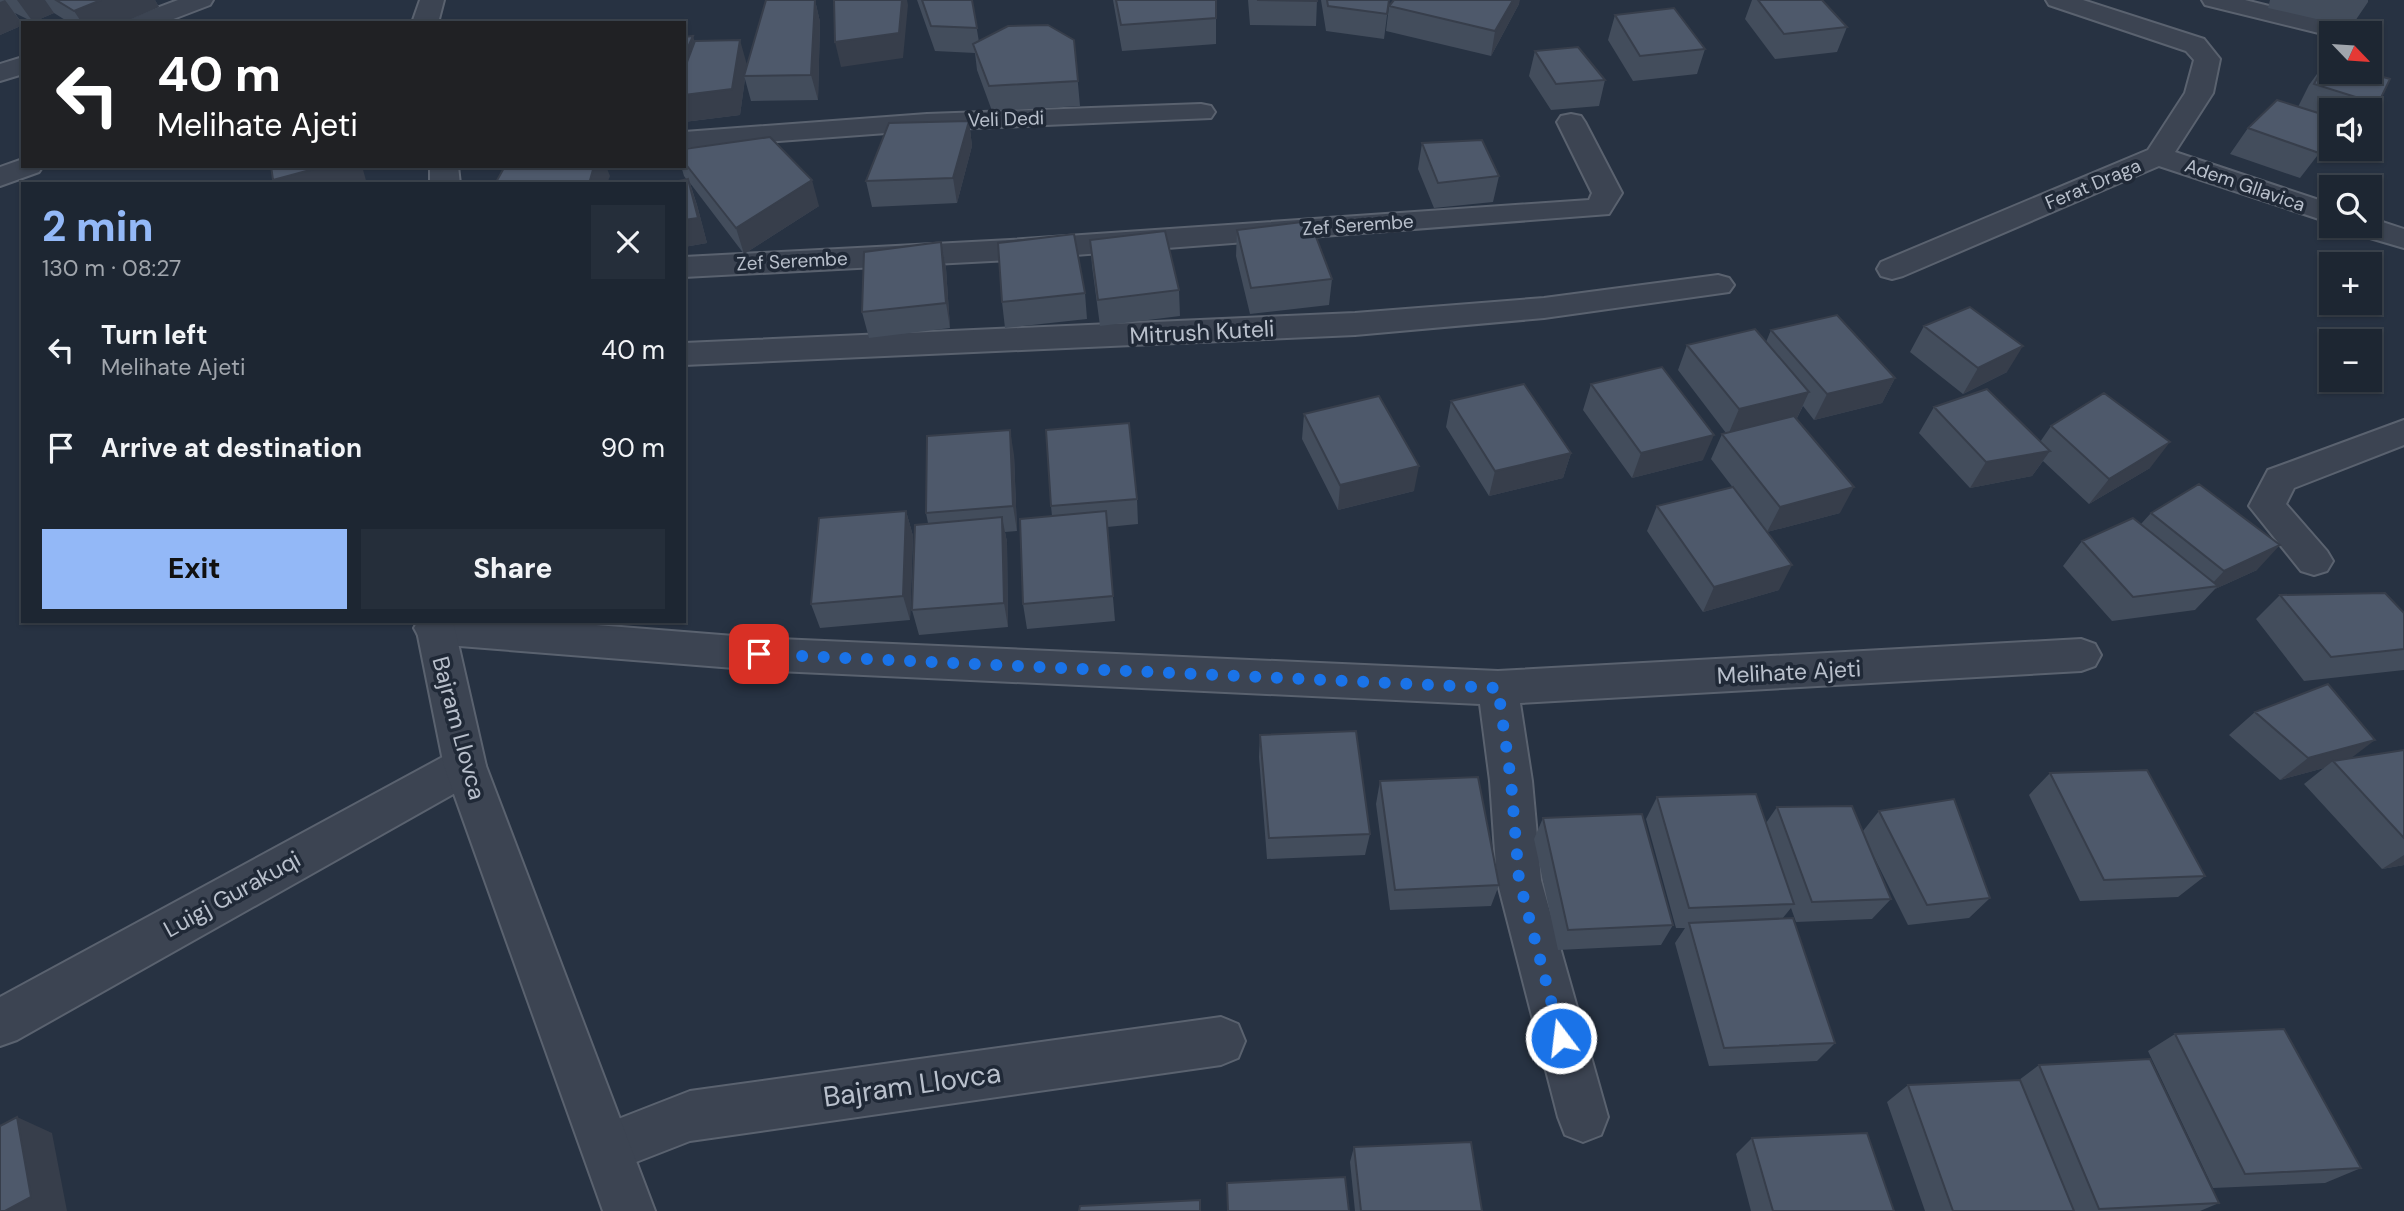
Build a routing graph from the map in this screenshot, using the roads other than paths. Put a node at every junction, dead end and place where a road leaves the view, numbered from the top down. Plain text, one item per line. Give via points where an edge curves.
1 (432, 0) edge
2 (2058, 0) edge
3 (2214, 0) edge
4 (190, 2) edge
5 (144, 21) edge
6 (426, 21) edge
7 (2319, 26) edge
8 (21, 66) edge
9 (0, 73) edge
10 (1201, 112) dead end
11 (1571, 121) dead end
12 (686, 139) edge
13 (2158, 156) junction
14 (24, 168) edge
15 (0, 177) edge
16 (2319, 210) edge
17 (2382, 232) edge
18 (2404, 239) edge
19 (686, 267) edge
20 (1892, 269) dead end
21 (1718, 285) dead end
22 (686, 354) edge
23 (2404, 432) edge
24 (2314, 561) dead end
25 (434, 625) edge
26 (2081, 655) dead end
27 (1498, 688) junction
28 (465, 766) junction
29 (0, 1023) edge
30 (1221, 1041) dead end
31 (1583, 1117) dead end
32 (608, 1148) junction
33 (629, 1211) edge

1 - 6 street
2 - 13 street, Ferat Draga via 2195,44 2207,59 2199,93
3 - 7 street
4 - 5 street
8 - 9 street
10 - 12 street, Veli Dedi via 927,122
11 - 19 street, Zef Serembe via 1607,193 1599,208 1010,250
13 - 16 street, Adem Gllavica
13 - 20 street, Ferat Draga
14 - 15 street
17 - 18 street
21 - 22 street, Mitrush Kuteli via 1545,308 1355,324
23 - 24 street via 2281,479 2267,506
25 - 27 street, Melihate Ajeti via 759,654
25 - 28 street, Bajram Llovca
26 - 27 street, Melihate Ajeti
27 - 31 street via 1519,880
28 - 29 street, Luigj Gurakuqi
28 - 32 street, Bajram Llovca
30 - 32 street, Bajram Llovca via 690,1116
32 - 33 street, Bajram Llovca

